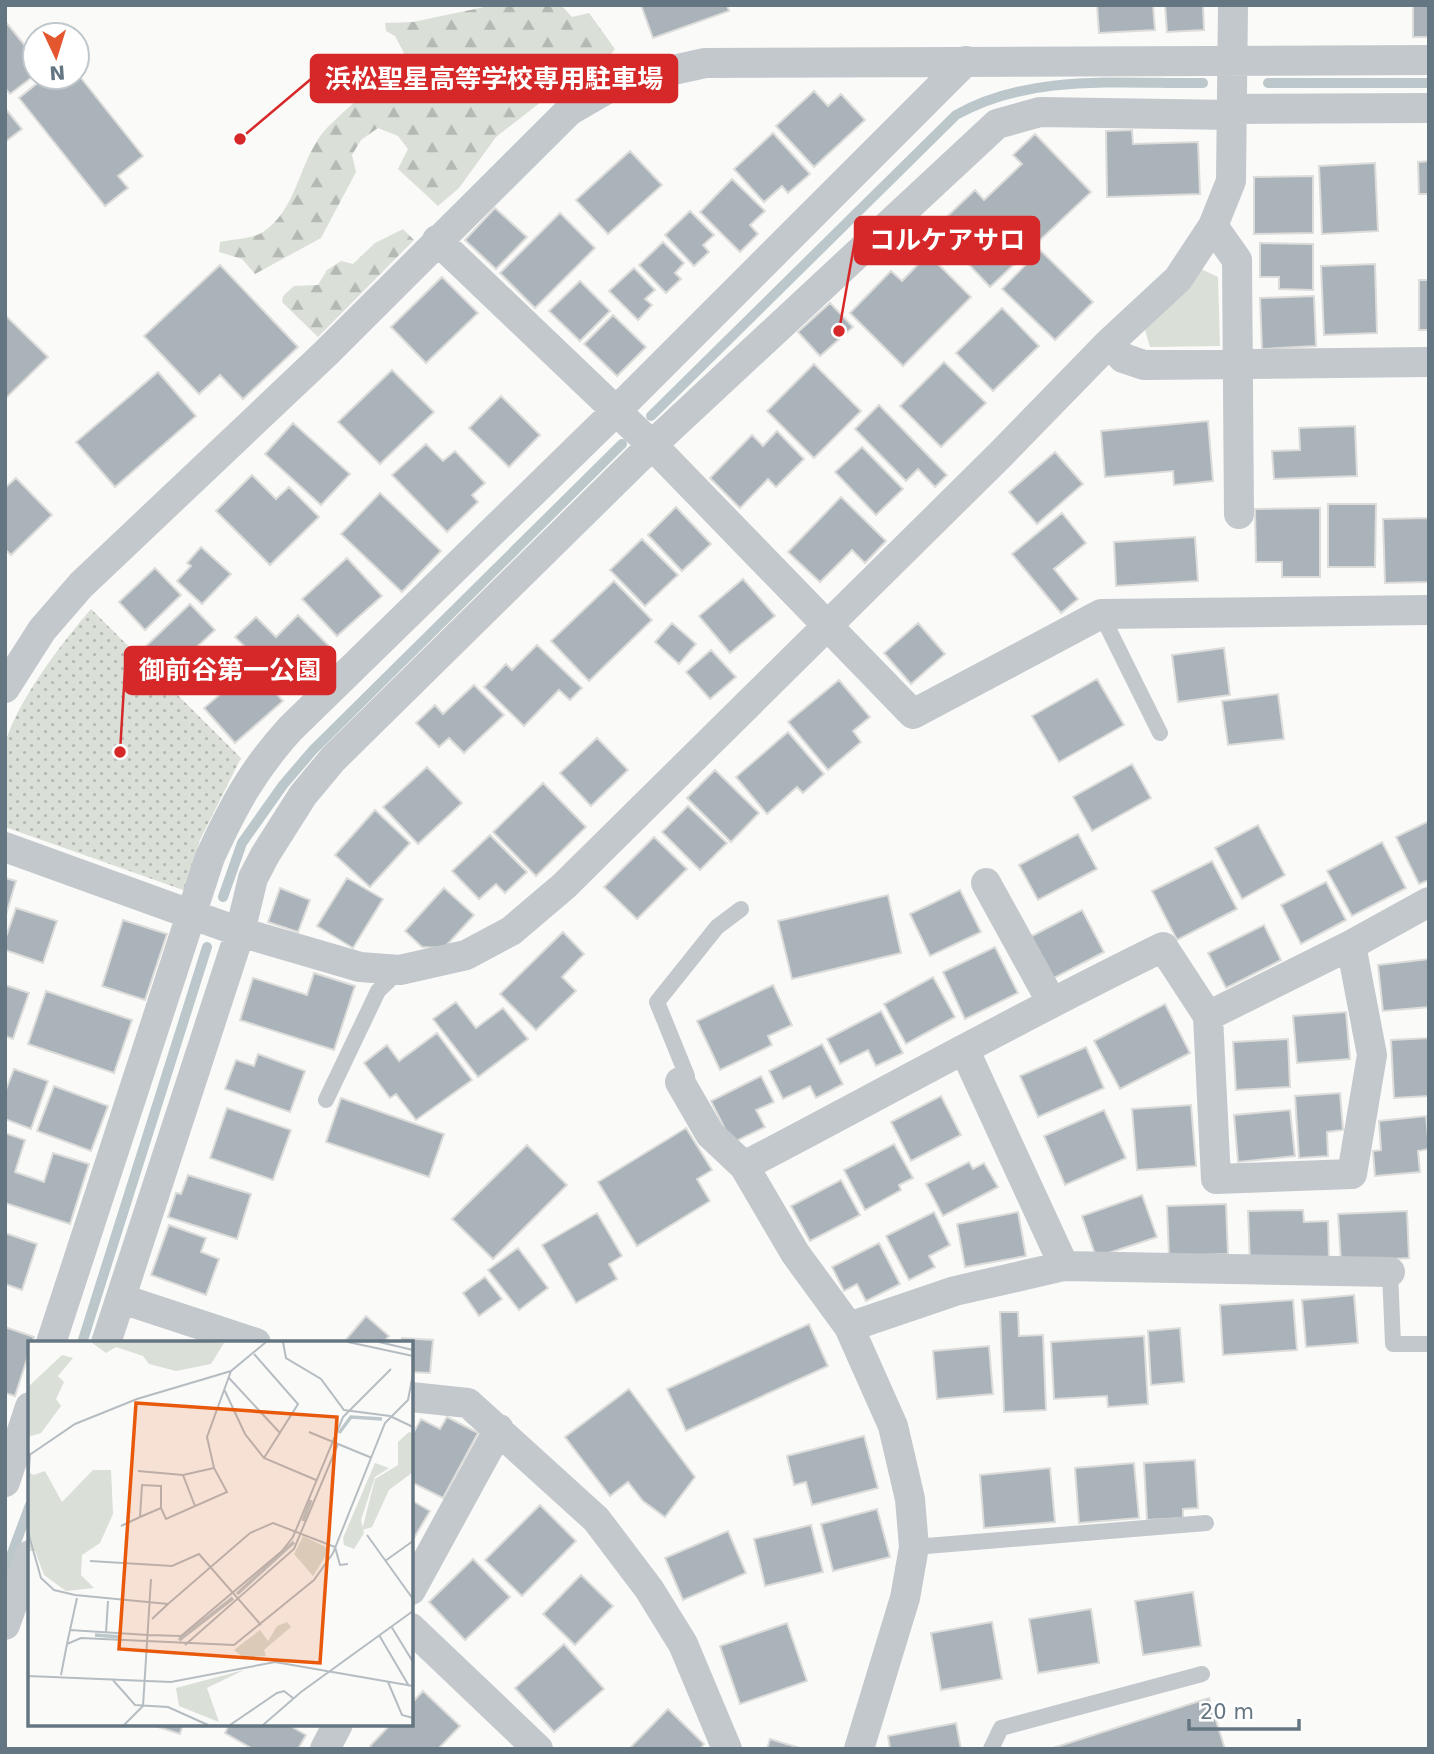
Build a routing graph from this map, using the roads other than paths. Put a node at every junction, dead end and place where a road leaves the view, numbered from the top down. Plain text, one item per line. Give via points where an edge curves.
1 (1233, 5) edge
2 (1233, 60) junction
3 (1429, 60) edge
4 (966, 61) junction
5 (1429, 108) edge
6 (1233, 112) junction
7 (1213, 226) junction
8 (437, 240) junction
9 (1109, 343) junction
10 (1429, 362) edge
11 (1238, 364) junction
12 (616, 411) junction
13 (652, 446) junction
14 (1239, 514) dead end
15 (1429, 610) edge
16 (1101, 614) junction
17 (829, 625) junction
18 (5, 688) edge
19 (1160, 733) dead end
20 (5, 848) edge
21 (986, 883) dead end
22 (1429, 902) edge
23 (741, 909) dead end
24 (191, 914) junction
25 (240, 932) junction
26 (1351, 944) junction
27 (400, 970) junction
28 (1051, 1001) junction
29 (1208, 1016) junction
30 (965, 1051) junction
31 (682, 1086) joint
32 (326, 1100) dead end
33 (744, 1166) junction
34 (1064, 1266) junction
35 (1390, 1272) joint
36 (122, 1299) junction
37 (849, 1327) junction
38 (52, 1341) edge
39 (107, 1341) edge
40 (250, 1341) edge
41 (1429, 1344) edge
42 (413, 1397) edge
43 (28, 1413) edge
44 (499, 1429) junction
45 (5, 1482) edge
46 (1206, 1523) dead end
47 (914, 1547) junction
48 (20, 1570) edge
49 (413, 1586) edge
50 (5, 1625) edge
51 (413, 1630) edge
52 (1202, 1674) dead end
53 (337, 1726) edge
54 (325, 1749) edge
55 (538, 1749) edge
56 (727, 1749) edge
57 (859, 1749) edge
58 (991, 1749) edge

1 - 2 street
2 - 3 street
2 - 4 street
2 - 6 street
4 - 8 street via 705,63 619,82 569,111
4 - 12 street
5 - 6 street
6 - 7 street via 1231,181
6 - 13 street via 1040,112 997,124
7 - 9 street via 1178,279
7 - 11 street via 1237,260
8 - 12 street
8 - 18 street via 325,354 81,585 42,630
9 - 11 street via 1124,358 1144,365
9 - 17 street
10 - 11 street
11 - 14 street
12 - 13 street
12 - 24 street via 261,761 227,821
13 - 17 street
13 - 25 street via 321,772 253,878
15 - 16 street
16 - 17 street via 913,714
16 - 19 lane
17 - 27 street via 564,886 511,931 466,955
20 - 24 street
21 - 28 street
22 - 26 street
23 - 31 lane via 717,927 657,1002 687,1076
24 - 25 street
24 - 38 street
25 - 27 street via 360,967
25 - 36 street
26 - 29 street
26 - 29 street via 1372,1055 1352,1174 1216,1179
27 - 32 lane via 378,991
28 - 29 street via 1163,947
28 - 30 street
30 - 33 street
30 - 34 street
31 - 33 street via 710,1134
33 - 37 street via 794,1253
34 - 35 street
34 - 37 street via 955,1291
35 - 41 lane via 1393,1344
36 - 39 street
36 - 40 street
37 - 47 street via 893,1426 910,1499
42 - 44 street via 468,1403
43 - 45 street
44 - 49 street
44 - 56 street via 596,1518 649,1589 683,1644
46 - 47 lane
47 - 57 street via 905,1598
48 - 50 street
51 - 55 street
52 - 58 lane via 1001,1728
53 - 54 street

